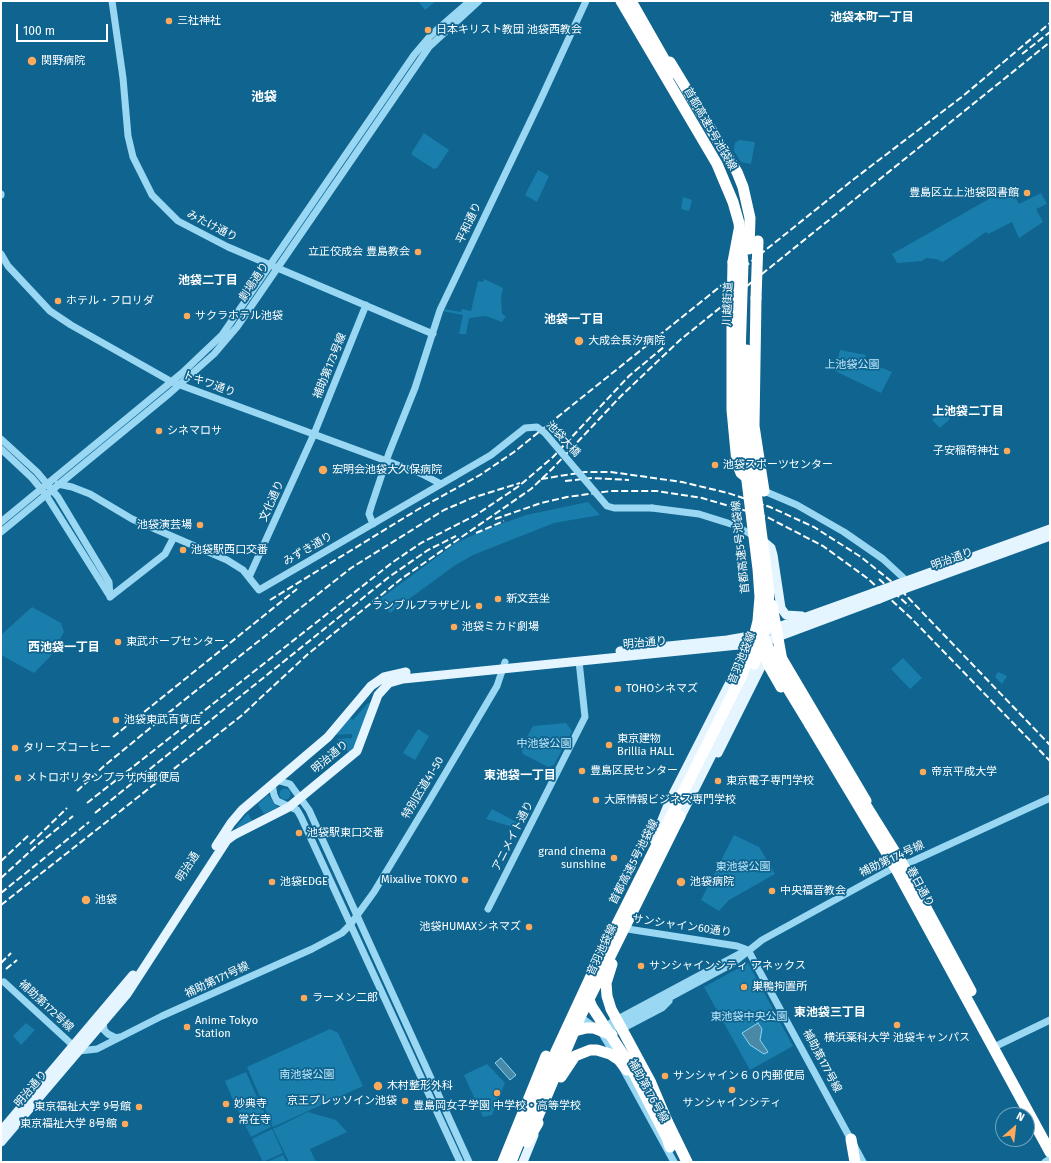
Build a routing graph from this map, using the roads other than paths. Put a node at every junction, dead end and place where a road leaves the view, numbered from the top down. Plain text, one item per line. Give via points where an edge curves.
1 (112, 1) edge
2 (470, 1) edge
3 (479, 1) edge
4 (586, 1) edge
5 (617, 1) edge
6 (621, 1) edge
7 (631, 1) edge
8 (634, 1) edge
9 (750, 218) junction
10 (740, 228) junction
11 (746, 251) junction
12 (1, 254) edge
13 (274, 267) junction
14 (749, 303) junction
15 (366, 305) junction
16 (433, 334) junction
17 (743, 349) junction
18 (172, 382) junction
19 (180, 385) junction
20 (314, 434) junction
21 (1, 439) edge
22 (1, 449) edge
23 (386, 460) junction
24 (455, 476) joint
25 (48, 483) junction
26 (60, 484) junction
27 (441, 484) junction
28 (52, 490) junction
29 (764, 491) junction
30 (43, 492) junction
31 (1, 522) edge
32 (373, 524) junction
33 (1050, 529) edge
34 (1, 532) edge
35 (1050, 536) edge
36 (174, 537) junction
37 (760, 540) junction
38 (249, 577) junction
39 (906, 585) junction
40 (876, 596) junction
41 (110, 597) junction
42 (810, 615) junction
43 (758, 621) junction
44 (764, 637) junction
45 (724, 647) junction
46 (765, 659) junction
47 (579, 661) junction
48 (504, 665) junction
49 (737, 666) junction
50 (756, 677) junction
51 (775, 677) junction
52 (361, 699) junction
53 (376, 701) junction
54 (344, 719) joint
55 (274, 782) junction
56 (300, 797) junction
57 (1050, 798) edge
58 (289, 807) junction
59 (870, 818) junction
60 (662, 834) junction
61 (646, 862) junction
62 (656, 866) junction
63 (899, 866) junction
64 (643, 890) junction
65 (488, 908) dead end
66 (356, 917) junction
67 (350, 924) junction
68 (613, 927) junction
69 (624, 929) junction
70 (748, 950) junction
71 (4, 982) dead end
72 (678, 993) junction
73 (571, 1011) junction
74 (584, 1019) junction
75 (1050, 1020) edge
76 (103, 1022) junction
77 (601, 1032) junction
78 (123, 1037) junction
79 (606, 1040) junction
80 (997, 1045) junction
81 (77, 1049) junction
82 (667, 1121) junction
83 (1, 1131) edge
84 (1050, 1137) edge
85 (851, 1139) junction
86 (1, 1142) edge
87 (527, 1142) junction
88 (670, 1147) junction
89 (1050, 1152) edge
90 (1050, 1159) edge
91 (460, 1162) edge
92 (469, 1162) edge
93 (504, 1162) edge
94 (510, 1162) edge
95 (519, 1162) edge
96 (523, 1162) edge
97 (674, 1162) edge
98 (678, 1162) edge
99 (687, 1162) edge
100 (855, 1162) edge
101 (863, 1162) edge
102 (1045, 1162) edge

1 - 13 street, みたけ通り via 128,136 133,156 152,195 186,227
2 - 13 street, 劇場通り via 431,35 414,55
3 - 13 street, 劇場通り via 429,47
4 - 16 street, 平和通り via 440,309
5 - 10 highway, 川越街道 via 714,164 729,192
6 - 60 highway, 首都高速5号池袋線, bridge via 717,164 739,224 743,262 740,425 760,585 758,621 750,653
7 - 64 highway, 首都高速5号池袋線, bridge via 721,159 744,215 749,262 748,424 769,592 767,623 754,663
8 - 9 highway, 川越街道 via 737,172
9 - 11 highway, 川越街道
9 - 14 highway, bridge via 758,241
10 - 11 highway, 川越街道
10 - 29 highway, bridge via 733,262 731,404 737,463 744,477
11 - 14 highway, 川越街道, bridge
12 - 18 street, トキワ通り via 8,266 54,314
13 - 15 street, みたけ通り
13 - 18 street, 劇場通り via 222,335
13 - 19 street, 劇場通り via 227,340
14 - 17 highway, 川越街道
14 - 29 highway via 754,426
15 - 16 street, みたけ通り
15 - 20 street, 補助第173号線
16 - 23 street, 平和通り via 415,388
17 - 43 highway, 川越街道, bridge via 739,419 758,568
17 - 44 highway, 川越街道, bridge via 748,426 769,595
18 - 19 street, トキワ通り
18 - 25 street, 劇場通り
19 - 20 street, トキワ通り
19 - 26 street, 劇場通り
20 - 23 street, トキワ通り
20 - 38 street, 文化通り
21 - 25 street
22 - 30 street
23 - 27 street, トキワ通り
23 - 32 street, 平和通り via 369,514
24 - 27 street, みずき通り
24 - 37 street, 池袋大橋, bridge via 490,455 525,428 537,427 546,433 607,506 699,514 734,525
25 - 26 street, みずき通り
25 - 28 street
25 - 30 street, 劇場通り
26 - 28 street, 劇場通り
26 - 36 street, みずき通り via 90,494 132,519
27 - 32 street, みずき通り
28 - 30 street, 劇場通り
28 - 41 street via 109,582
29 - 39 street via 797,505 844,532 883,559
30 - 31 street, 劇場通り
30 - 34 street, 劇場通り
30 - 41 street
32 - 38 street, みずき通り via 259,590
33 - 39 main road, 明治通り
35 - 39 main road, 明治通り
36 - 38 street, みずき通り via 227,560
36 - 41 street via 165,554
37 - 42 main road via 771,548 781,608 786,615
37 - 44 highway
37 - 44 highway via 760,611
39 - 40 main road, 明治通り, bridge
40 - 42 main road, 明治通り
40 - 44 main road, 明治通り
42 - 44 main road, 明治通り
43 - 44 highway, 川越街道, bridge
43 - 61 main road, 音羽池袋線, bridge via 742,673
44 - 45 main road, 明治通り
44 - 46 highway
44 - 48 main road, 明治通り
44 - 49 main road
44 - 59 highway, 春日通り, bridge via 781,659 786,679
44 - 59 highway via 776,649 862,793
44 - 62 main road, 音羽池袋線, bridge via 718,743
45 - 47 main road, 明治通り
45 - 49 main road via 736,655
46 - 50 main road
46 - 51 highway
47 - 48 main road, 明治通り
47 - 65 street, アニメイト通り via 585,717
48 - 52 main road, 明治通り via 393,674 375,683
48 - 53 main road, 明治通り via 398,680 382,689
48 - 66 street, 特別区道41-50 via 498,686 374,892
49 - 50 main road via 749,667
49 - 61 main road via 670,800
50 - 51 main road
50 - 62 main road via 690,810
51 - 59 highway via 848,796
52 - 53 main road via 370,696
52 - 54 main road, 明治通り
53 - 56 main road, 明治通り via 357,751
54 - 55 main road, 明治通
55 - 56 street via 290,784
55 - 58 street via 275,798
55 - 81 main road, 明治通 via 231,823 130,981
56 - 58 main road, 明治通り
56 - 66 street via 309,810
57 - 63 street, 補助第174号線
58 - 67 street via 300,814
58 - 76 main road, 明治通 via 227,840 135,984
59 - 63 highway, 春日通り
60 - 88 highway, bridge via 635,872 590,963 585,981 592,1007 617,1042 668,1138
60 - 94 highway, 首都高速5号池袋線, bridge via 574,1012
61 - 68 main road, 音羽池袋線
62 - 69 main road, 音羽池袋線
63 - 70 street, 補助第174号線 via 791,923
63 - 80 highway, 春日通り
64 - 82 highway, bridge via 634,918 609,971 606,983 607,996 611,1009 650,1081
64 - 87 highway, 首都高速5号池袋線, bridge via 581,1015
66 - 67 street, 補助第171号線
66 - 92 street
67 - 78 street, 補助第171号線 via 342,933 318,946 162,1016
67 - 91 street
68 - 69 street, サンシャイン60通り
68 - 73 main road, 音羽池袋線
69 - 70 street, サンシャイン60通り via 737,946
69 - 74 main road, 音羽池袋線
70 - 72 street, 補助第174号線 via 732,964
70 - 77 street, 補助第174号線 via 724,960 612,1022
70 - 85 street, 補助第177号線
71 - 81 street, 補助第172号線
72 - 77 street, 補助第174号線
72 - 79 street via 662,1008
73 - 74 street
73 - 93 main road, 音羽池袋線
74 - 77 street
74 - 96 main road, 音羽池袋線
75 - 80 street
76 - 78 street via 104,1030 108,1034 116,1038
76 - 81 main road, 明治通
77 - 79 street, 補助第176号線
78 - 81 street, 補助第171号線 via 97,1049
79 - 97 street, 補助第176号線
80 - 84 highway, 春日通り
80 - 89 highway, 春日通り
81 - 83 main road, 明治通り
81 - 86 main road, 明治通り
82 - 93 highway, bridge via 620,1042 599,1030 578,1029 556,1042 546,1056
82 - 99 highway
85 - 100 highway
85 - 101 street, 補助第177号線
87 - 88 highway, bridge via 571,1061 584,1051 598,1050 610,1054 625,1067
87 - 95 highway, 首都高速5号池袋線
88 - 98 highway
90 - 102 street

